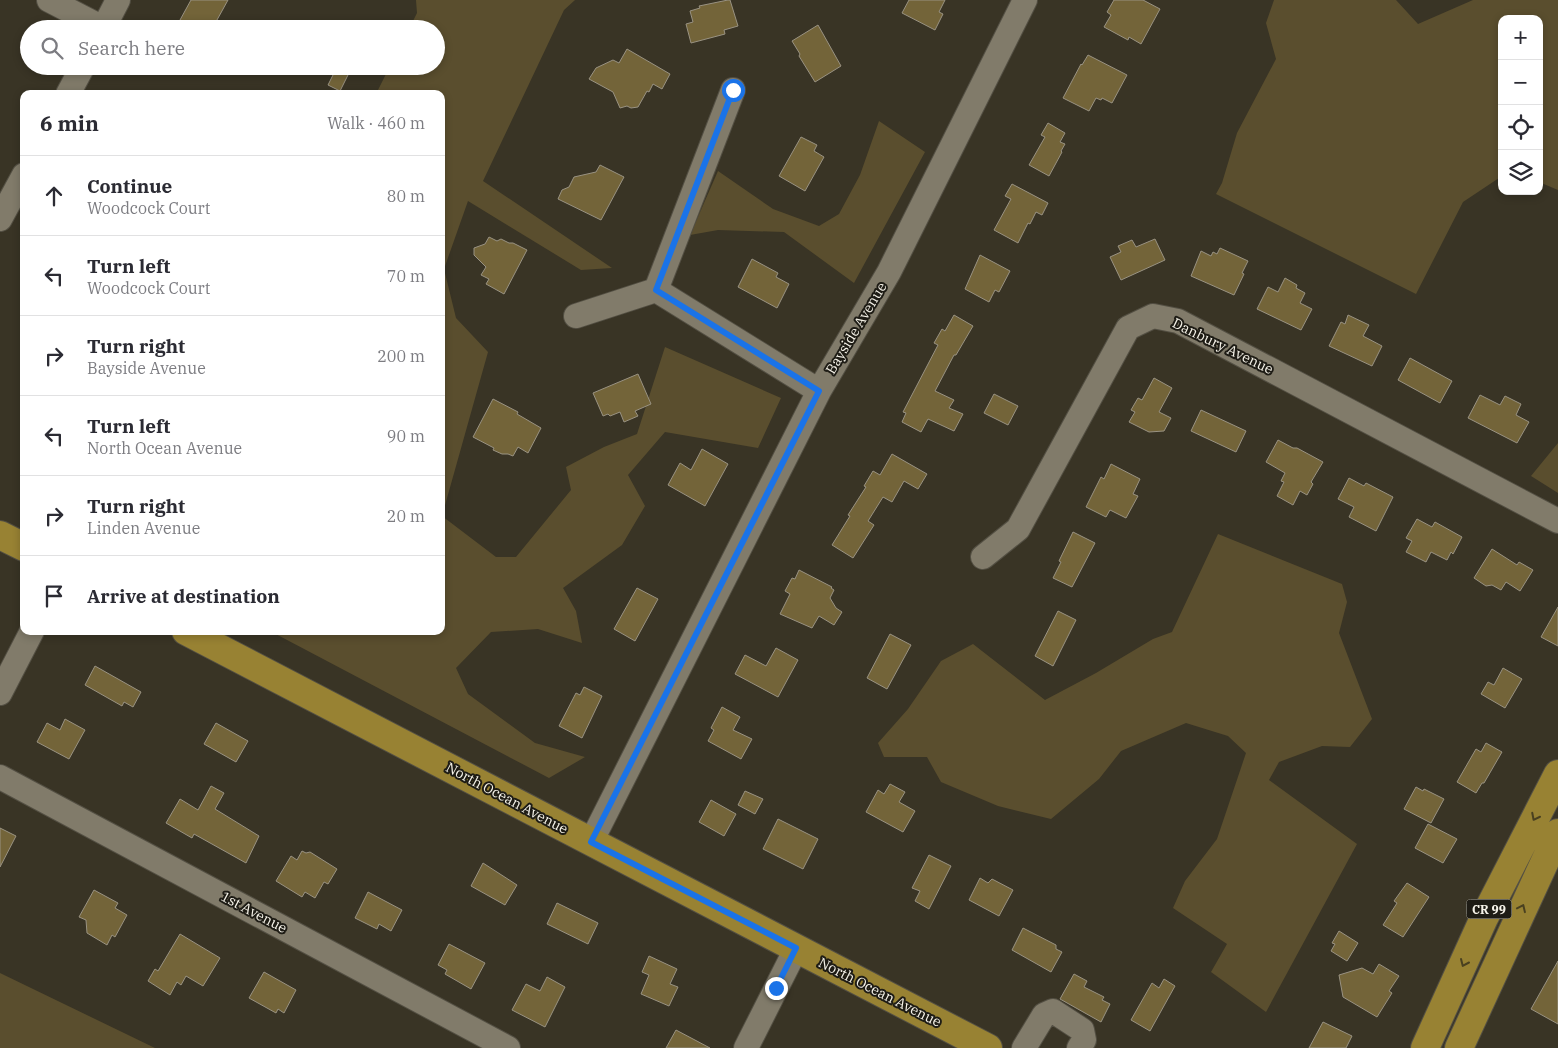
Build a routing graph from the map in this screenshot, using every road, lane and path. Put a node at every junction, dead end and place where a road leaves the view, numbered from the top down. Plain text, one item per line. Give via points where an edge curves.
1 (49, 0) edge
2 (118, 0) edge
3 (1024, 0) edge
4 (86, 20) edge
5 (108, 20) edge
6 (78, 75) edge
7 (70, 90) edge
8 (733, 90) dead end
9 (20, 182) edge
10 (0, 219) edge
11 (656, 290) junction
12 (576, 316) dead end
13 (819, 391) junction
14 (1558, 521) edge
15 (0, 535) edge
16 (20, 545) edge
17 (983, 557) dead end
18 (30, 635) edge
19 (194, 635) edge
20 (0, 693) edge
21 (1558, 774) edge
22 (0, 777) edge
23 (1558, 833) edge
24 (591, 842) junction
25 (796, 948) junction
26 (508, 1048) edge
27 (746, 1048) edge
28 (988, 1048) edge
29 (1024, 1048) edge
30 (1079, 1048) edge
31 (1426, 1048) edge
32 (1459, 1048) edge

1 - 4 street
2 - 5 street
3 - 13 street, Bayside Avenue via 889,272
6 - 7 street
8 - 11 street
9 - 10 street
11 - 12 street
11 - 13 street
13 - 24 street, Bayside Avenue
14 - 17 street, Danbury Avenue via 1178,321 1154,316 1128,328 1018,529
15 - 16 main road
18 - 20 street
19 - 24 main road, North Ocean Avenue
21 -> 31 main road, CR 99 via 1484,918
22 - 26 street, 1st Avenue
32 -> 23 main road, CR 99
24 - 25 main road, North Ocean Avenue
25 - 27 street
25 - 28 main road, North Ocean Avenue
29 - 30 street via 1044,1015 1053,1012 1082,1030 1084,1040

